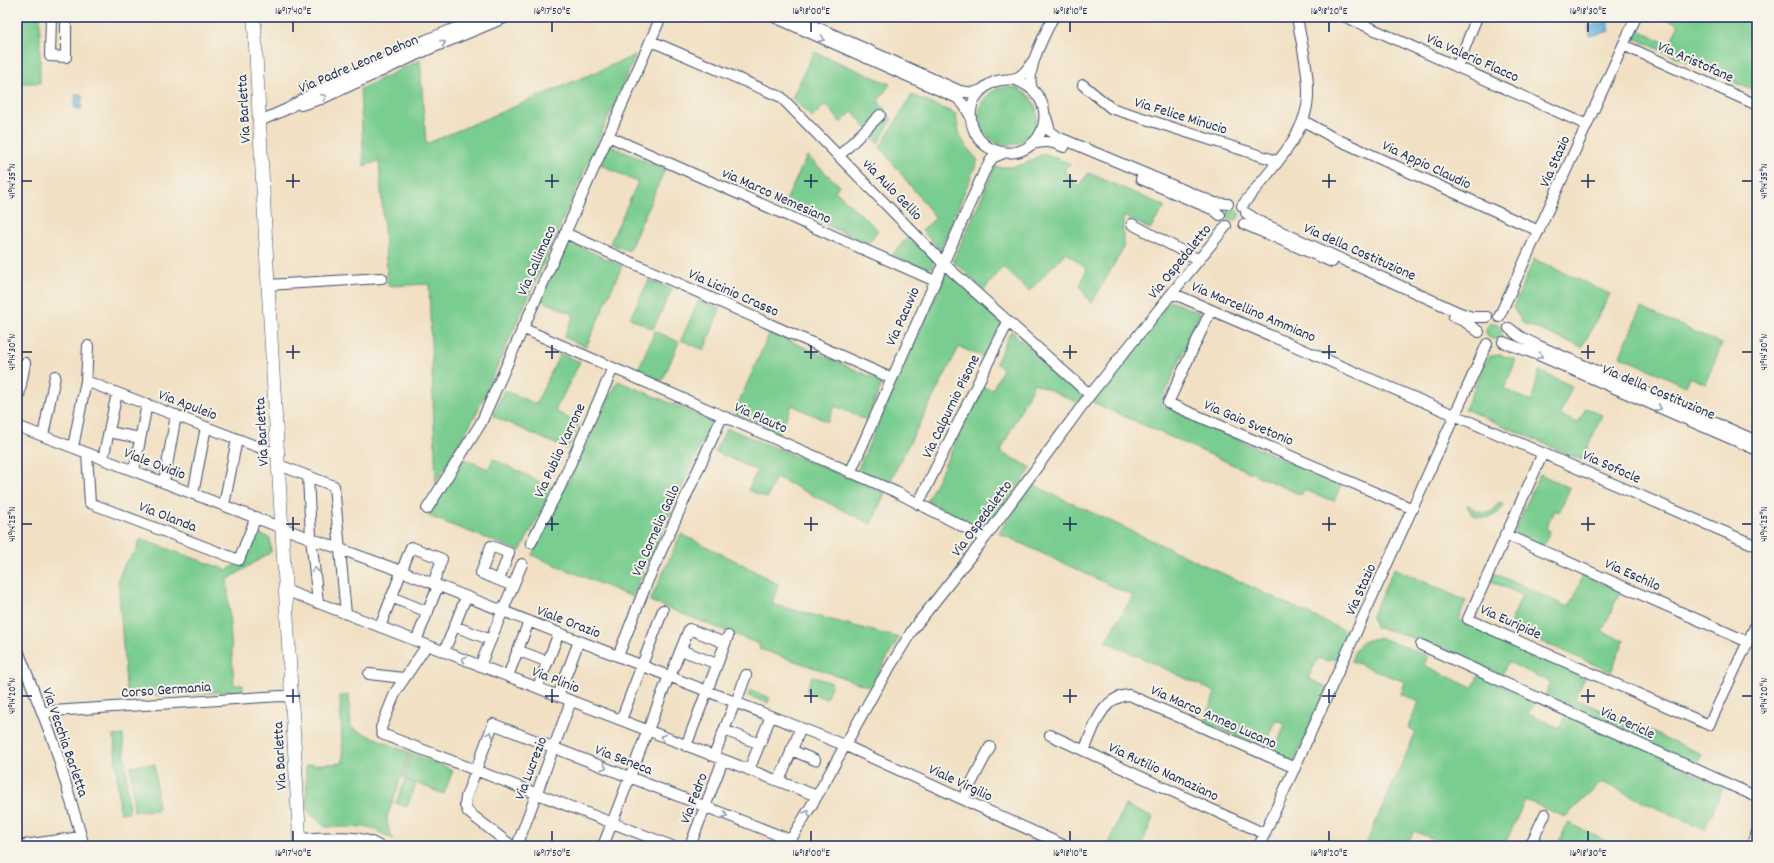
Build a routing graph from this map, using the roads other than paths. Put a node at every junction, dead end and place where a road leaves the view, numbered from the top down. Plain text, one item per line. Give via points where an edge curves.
1 (51, 17) edge
2 (66, 17) edge
3 (254, 17) edge
4 (483, 17) edge
5 (507, 17) edge
6 (661, 17) edge
7 (774, 17) edge
8 (794, 17) edge
9 (1053, 17) edge
10 (1296, 17) edge
11 (1346, 17) edge
12 (1477, 17) edge
13 (1636, 17) edge
14 (651, 41) junction
15 (1623, 45) junction
16 (1035, 58) junction
17 (1457, 67) junction
18 (1012, 79) junction
19 (1083, 85) dead end
20 (1032, 88) junction
21 (981, 90) junction
22 (1757, 105) edge
23 (287, 108) junction
24 (1044, 108) junction
25 (880, 115) dead end
26 (971, 117) junction
27 (260, 121) junction
28 (1304, 121) junction
29 (1587, 125) junction
30 (608, 136) junction
31 (977, 137) junction
32 (1032, 144) junction
33 (1004, 153) junction
34 (839, 156) junction
35 (1277, 160) junction
36 (984, 172) junction
37 (1228, 204) junction
38 (1244, 209) junction
39 (1220, 215) junction
40 (1132, 224) dead end
41 (1244, 224) junction
42 (1226, 226) junction
43 (1539, 231) junction
44 (565, 233) junction
45 (1199, 260) junction
46 (943, 263) junction
47 (382, 278) dead end
48 (935, 281) junction
49 (268, 285) junction
50 (1172, 293) junction
51 (1211, 310) junction
52 (1487, 317) junction
53 (1500, 317) junction
54 (1008, 322) junction
55 (522, 328) junction
56 (1508, 328) junction
57 (1479, 332) junction
58 (1503, 342) junction
59 (1487, 344) junction
60 (88, 346) dead end
61 (25, 363) dead end
62 (613, 368) junction
63 (54, 376) dead end
64 (891, 378) junction
65 (86, 381) junction
66 (117, 393) junction
67 (1090, 395) junction
68 (147, 404) junction
69 (17, 406) edge
70 (1456, 414) junction
71 (176, 415) junction
72 (722, 417) junction
73 (17, 426) edge
74 (206, 427) junction
75 (109, 432) junction
76 (42, 436) junction
77 (140, 438) junction
78 (237, 439) junction
79 (1757, 441) edge
80 (73, 447) junction
81 (1757, 450) edge
82 (87, 453) junction
83 (1543, 453) junction
84 (103, 459) junction
85 (279, 460) junction
86 (134, 471) junction
87 (850, 473) junction
88 (308, 476) junction
89 (164, 482) junction
90 (193, 494) junction
91 (918, 504) junction
92 (224, 506) junction
93 (427, 509) dead end
94 (1413, 509) junction
95 (256, 518) junction
96 (282, 528) junction
97 (1505, 534) junction
98 (311, 537) junction
99 (985, 538) junction
100 (531, 543) dead end
101 (1757, 546) edge
102 (340, 548) junction
103 (522, 564) dead end
104 (401, 571) junction
105 (499, 580) dead end
106 (436, 585) junction
107 (513, 586) junction
108 (285, 590) junction
109 (391, 597) junction
110 (466, 597) junction
111 (318, 603) junction
112 (663, 610) dead end
113 (503, 611) junction
114 (428, 612) junction
115 (346, 614) junction
116 (529, 621) junction
117 (1757, 622) edge
118 (454, 626) junction
119 (380, 627) junction
120 (559, 633) junction
121 (491, 640) junction
122 (416, 641) junction
123 (579, 641) junction
124 (1748, 642) junction
125 (427, 645) junction
126 (1421, 645) dead end
127 (17, 648) edge
128 (517, 650) junction
129 (681, 650) junction
130 (444, 652) junction
131 (618, 656) junction
132 (548, 662) junction
133 (717, 664) junction
134 (480, 666) junction
135 (642, 666) junction
136 (369, 674) dead end
137 (746, 675) dead end
138 (508, 676) junction
139 (670, 676) junction
140 (404, 678) junction
141 (540, 681) dead end
142 (706, 691) junction
143 (558, 696) junction
144 (292, 697) junction
145 (571, 701) junction
146 (736, 703) junction
147 (42, 713) junction
148 (771, 716) junction
149 (621, 720) junction
150 (801, 728) junction
151 (647, 730) junction
152 (724, 730) junction
153 (1050, 735) dead end
154 (760, 744) junction
155 (844, 745) junction
156 (686, 746) junction
157 (990, 746) dead end
158 (554, 748) junction
159 (791, 750) junction
160 (1084, 751) junction
161 (719, 758) junction
162 (815, 760) dead end
163 (1295, 768) junction
164 (750, 770) junction
165 (476, 771) junction
166 (630, 777) junction
167 (779, 781) junction
168 (536, 794) junction
169 (817, 796) junction
170 (1757, 797) edge
171 (963, 799) junction
172 (705, 807) junction
173 (1544, 814) dead end
174 (612, 823) junction
175 (1265, 834) junction
176 (1757, 834) edge
177 (82, 841) edge
178 (300, 842) edge
179 (789, 843) edge
180 (17, 846) edge
181 (379, 846) edge
182 (512, 846) edge
183 (517, 846) edge
184 (603, 846) edge
185 (672, 846) edge
186 (690, 846) edge
187 (1065, 846) edge
188 (1259, 846) edge
189 (1530, 846) edge
190 (1751, 846) edge

1 - 2 street via 50,56 66,57
3 - 27 main road, Via Barletta
4 - 23 street, Via Padre Leone Dehon via 325,86
23 -> 5 street, Via Padre Leone Dehon via 321,99 427,50
6 - 14 street, Via Callimaco
7 -> 26 street via 957,98
8 - 21 street via 960,91 973,94
9 - 16 street
10 - 28 street via 1308,83
11 - 17 street, Via Valerio Flacco
12 - 17 street
13 - 15 street, Via Stazio
14 - 30 street, Via Callimaco
14 - 34 street, via Aulo Gellio via 781,97
15 - 22 street, Via Aristofane
15 - 29 street, Via Stazio
16 - 18 street via 1025,72
16 - 20 street via 1030,79
17 - 29 street, Via Valerio Flacco
18 - 20 street
18 - 21 street via 995,82
19 - 35 street, Via Felice Minucio via 1111,108
20 - 24 street, Via della Costituzione
21 - 26 street via 972,107
23 - 27 street, Via Padre Leone Dehon
24 - 32 street via 1045,120 1042,129
24 - 37 street, Via della Costituzione via 1050,131 1058,137 1215,203
25 - 34 street
26 - 31 street
27 - 49 main road, Via Barletta
28 - 35 street
28 - 43 street, Via Appio Claudio via 1332,137
29 - 43 street, Via Stazio
30 - 44 street, Via Callimaco
30 - 48 street, via Marco Nemesiano
31 - 33 street via 984,145
31 - 36 street, Via Pacuvio via 987,153
32 - 33 street via 1014,153
32 - 39 street via 1043,141 1057,144 1214,210
33 - 36 street, Via Pacuvio via 992,158
34 - 46 street, via Aulo Gellio
35 - 38 street
36 - 46 street, Via Pacuvio
37 - 38 street, Via della Costituzione via 1236,203
37 - 39 street
38 - 41 street
38 - 52 street, Via della Costituzione via 1269,226 1460,313 1472,317
39 - 42 street
40 - 45 street
41 - 42 street via 1235,228
41 - 57 street, Via della Costituzione via 1464,321
42 - 45 street, Via Ospedaletto
43 - 53 street, Via Stazio
44 - 55 street, Via Callimaco
44 - 64 street, Via Licinio Crasso
45 - 50 street, Via Ospedaletto
46 - 48 street, Via Pacuvio
46 - 54 street, via Aulo Gellio
47 - 49 street
48 - 64 street, Via Pacuvio
49 - 85 main road, Via Barletta
50 - 51 street, Via Marcellino Ammiano
50 - 67 street, Via Ospedaletto
51 - 70 street, Via Marcellino Ammiano
51 - 94 street, Via Gaio Svetonio via 1168,403
52 - 53 street, Via della Costituzione
52 - 57 street
53 - 56 street, Via della Costituzione via 1504,319
54 - 67 street, via Aulo Gellio
54 - 91 street, Via Calpurnio Pisone
55 - 62 street, Via Plauto
55 - 93 street, Via Callimaco via 481,423
56 - 58 street via 1508,336
56 - 79 street, Via della Costituzione via 1537,346
57 - 59 street, Via della Costituzione
58 - 59 street, Via della Costituzione via 1496,346
58 -> 81 street, Via della Costituzione
59 - 70 street, Via Stazio
60 - 65 street
61 - 69 street
62 - 72 street, Via Plauto
62 - 100 street, Via Publio Varrone via 560,487
63 - 76 street
64 - 87 street, Via Pacuvio
65 - 66 street, Via Apuleio
65 - 80 street
66 - 68 street, Via Apuleio
66 - 75 street
67 - 99 street, Via Ospedaletto
68 - 71 street, Via Apuleio
68 - 77 street
70 - 83 street, Via Sofocle
70 - 94 street, Via Stazio
71 - 74 street, Via Apuleio
71 - 89 street
72 - 87 street, Via Plauto
72 - 131 street, Via Cornelio Gallo via 648,580
73 - 76 street, Viale Ovidio
74 - 78 street, Via Apuleio
74 - 90 street
75 - 77 street
75 - 84 street
76 - 80 street, Viale Ovidio
77 - 86 street
78 - 85 street, Via Apuleio
78 - 92 street
80 - 82 street, Viale Ovidio
82 - 84 street, Viale Ovidio
82 - 95 street, Via Olanda via 90,503 239,560
83 - 97 street, Via Euripide
83 - 101 street, Via Sofocle
84 - 86 street, Viale Ovidio
85 - 88 street, Via Apuleio
85 - 96 main road, Via Barletta
86 - 89 street, Viale Ovidio
87 - 91 street, Via Plauto
88 - 98 street
88 - 102 street, Via Apuleio via 334,486
89 - 90 street, Viale Ovidio
90 - 92 street, Viale Ovidio
91 - 99 street, Via Plauto
92 - 95 street, Viale Ovidio
94 - 163 street, Via Stazio
95 - 96 street, Viale Ovidio
96 - 98 street, Viale Orazio
96 - 108 main road, Via Barletta
97 - 124 street, Via Eschilo
97 - 124 street, Via Euripide via 1468,619 1709,726
98 - 102 street, Viale Orazio
111 -> 98 street
99 - 155 street, Via Ospedaletto via 913,629
102 - 104 street, Viale Orazio
102 - 115 street
103 - 107 street
104 - 106 street, Viale Orazio
104 - 106 street via 411,547 442,559
104 - 109 street
105 - 107 street
106 - 110 street, Viale Orazio
106 - 114 street
107 - 113 street
108 - 111 street, Via Plinio
108 - 144 main road, Via Barletta
109 - 114 street
109 - 119 street
110 - 113 street, Viale Orazio
110 - 118 street
111 - 115 street, Via Plinio
112 - 135 street
113 - 116 street, Viale Orazio
113 - 121 street
114 - 122 street
115 - 119 street, Via Plinio
116 - 120 street, Viale Orazio
116 - 128 street
117 - 124 street
118 - 121 street
118 - 130 street
119 - 122 street, Via Plinio
120 - 123 street, Viale Orazio
120 - 132 street
121 - 134 street
122 - 125 street, Via Plinio
123 - 131 street, Viale Orazio
123 - 143 street
125 - 130 street, Via Plinio
125 - 140 street
126 - 170 street, Via Pericle
127 - 147 street, Via Vecchia Barletta
128 - 132 street
128 - 138 street
129 - 133 street
129 - 133 street via 689,629 726,639
129 - 139 street
134 -> 130 street, Via Plinio
131 - 135 street, Viale Orazio
132 - 141 street
133 - 142 street
134 - 138 street, Via Plinio
135 - 139 street, Viale Orazio
135 - 149 street
136 - 140 street
137 - 146 street, Via Fedro
138 - 143 street, Via Plinio
139 - 142 street, Viale Orazio
139 - 151 street
140 - 165 street via 396,691 382,734
142 - 146 street, Viale Orazio
142 - 156 street
143 - 145 street, Via Plinio
144 - 147 street, Corso Germania via 53,710
144 - 178 main road, Via Barletta
145 - 149 street, Via Plinio
145 - 158 street, Via Lucrezio
146 - 148 street, Viale Orazio
146 - 152 street, Via Fedro
147 - 177 street, Via Vecchia Barletta via 54,743
148 - 150 street, Viale Orazio
148 - 154 street
149 - 151 street, Via Plinio
150 - 155 street, Viale Orazio
150 - 159 street
156 -> 151 street, Via Plinio
151 - 166 street
152 - 154 street
152 - 161 street, Via Fedro
153 - 160 street, Via Rutilio Namaziano
154 - 164 street
155 - 169 street, Via Ospedaletto
155 - 171 street, Viale Virgilio
156 - 161 street, Via Plinio
157 - 171 street
165 -> 158 street, Via Seneca via 493,724
158 -> 166 street, Via Seneca
158 - 168 street, Via Lucrezio
159 - 162 street
159 - 167 street
160 - 163 street, Via Marco Anneo Lucano via 1109,702 1119,696 1129,695
160 - 175 street, Via Rutilio Namaziano
161 - 164 street, Via Plinio
161 - 172 street, Via Fedro
163 - 175 street, Via Stazio
164 - 167 street, Via Plinio
165 - 168 street
165 - 182 street via 466,797 465,805 468,812
166 - 172 street, Via Seneca
166 - 174 street
167 - 169 street, Via Plinio
168 - 174 street
168 - 183 street, Via Lucrezio
179 -> 169 street, Via Ospedaletto
171 - 187 street, Viale Virgilio
172 -> 179 street, Via Seneca
172 - 186 street, Via Fedro
173 - 189 street
174 - 184 street
174 - 185 street
175 - 188 street, Via Stazio
176 - 190 street
177 - 180 street
178 - 181 street via 350,838 366,840

